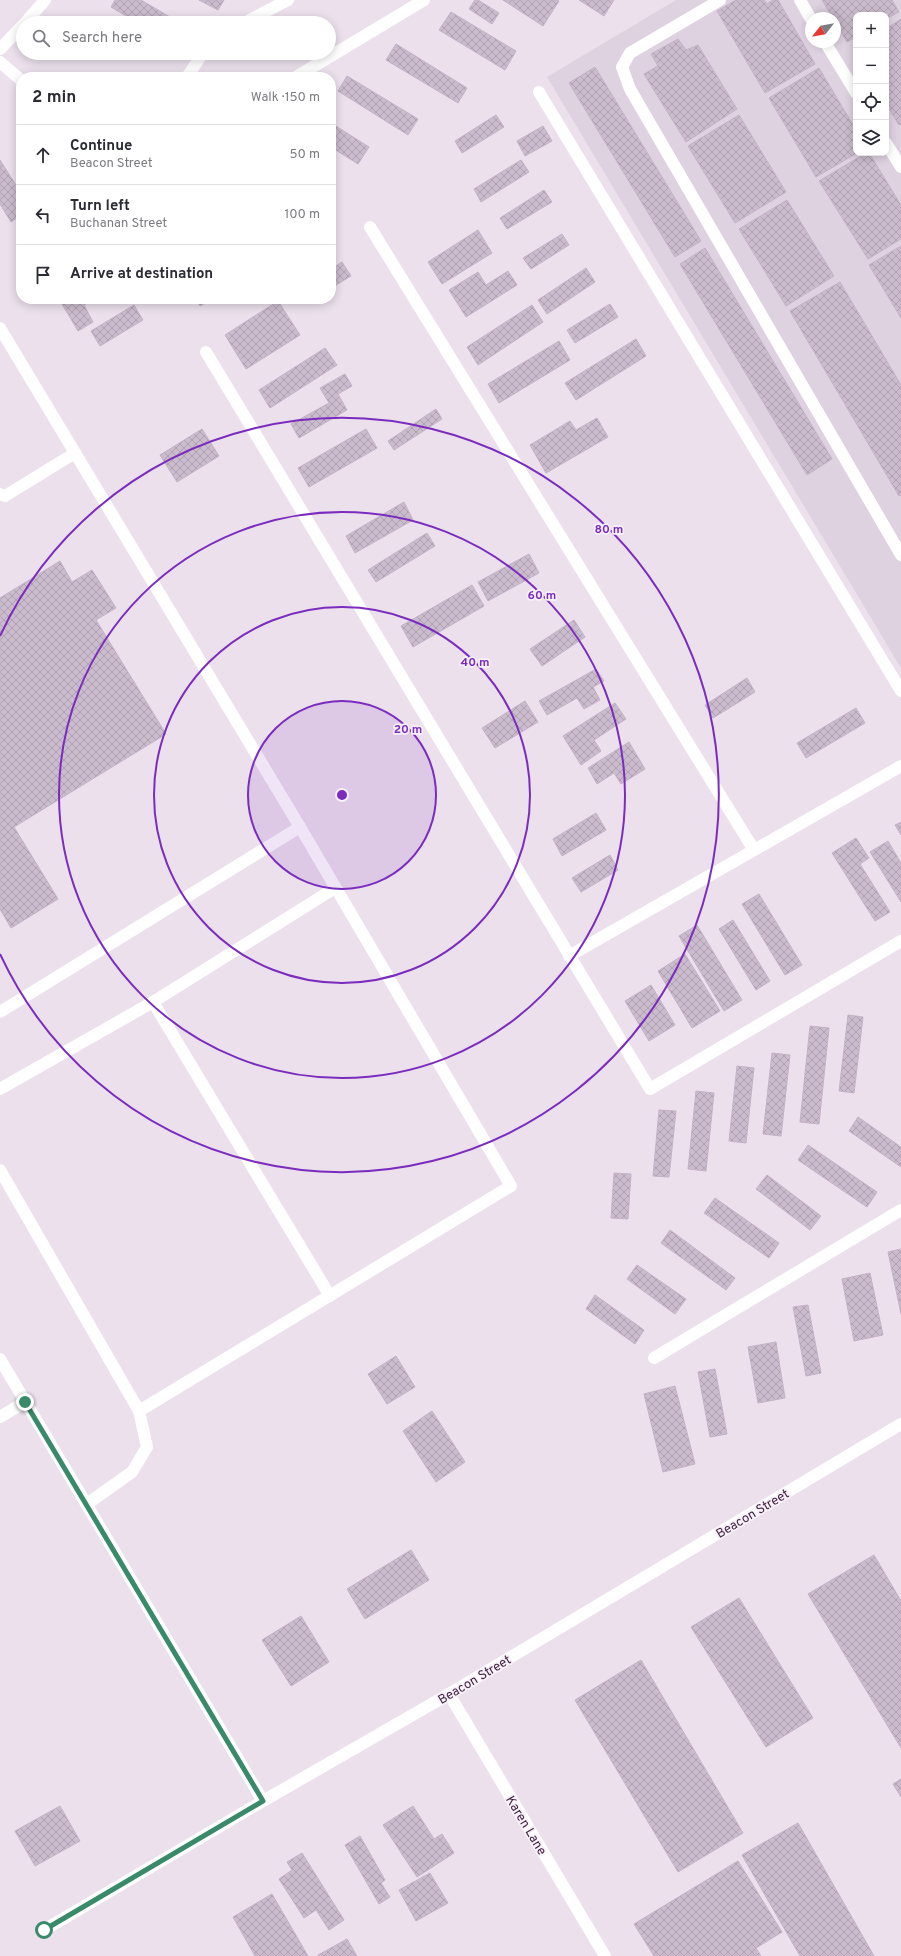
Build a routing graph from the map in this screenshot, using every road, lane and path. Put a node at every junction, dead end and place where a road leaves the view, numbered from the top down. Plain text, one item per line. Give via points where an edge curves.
1 (45, 0) edge
2 (288, 0) edge
3 (424, 0) edge
4 (720, 0) edge
5 (800, 0) edge
6 (807, 12) edge
7 (31, 16) edge
8 (257, 16) edge
9 (16, 32) edge
10 (829, 48) edge
11 (0, 49) edge
12 (336, 53) edge
13 (198, 60) edge
14 (324, 60) edge
15 (0, 62) edge
16 (190, 72) edge
17 (304, 72) edge
18 (16, 76) edge
19 (853, 88) edge
20 (539, 92) dead end
21 (889, 148) edge
22 (901, 167) edge
23 (370, 228) dead end
24 (0, 328) edge
25 (206, 352) dead end
26 (76, 453) junction
27 (0, 494) edge
28 (900, 550) edge
29 (901, 691) edge
30 (901, 766) edge
31 (300, 827) junction
32 (754, 850) junction
33 (335, 888) junction
34 (901, 941) edge
35 (569, 956) junction
36 (153, 1002) junction
37 (0, 1012) edge
38 (0, 1089) edge
39 (0, 1170) edge
40 (901, 1210) edge
41 (330, 1296) junction
42 (654, 1358) dead end
43 (0, 1359) edge
44 (25, 1402) junction
45 (139, 1411) junction
46 (0, 1417) edge
47 (901, 1424) edge
48 (87, 1504) junction
49 (449, 1694) junction
50 (263, 1801) junction
51 (44, 1930) dead end
52 (605, 1956) edge

1 - 7 street
2 - 8 street
3 - 12 street
4 - 28 street via 630,53 622,67 630,89
5 - 6 street
9 - 11 street
10 - 19 street
13 - 16 street
14 - 17 street
15 - 18 street
20 - 29 street
21 - 22 street
23 - 32 street
24 - 26 street
25 - 35 street
26 - 27 street via 5,496
26 - 31 street
30 - 32 street
31 - 33 street
31 - 37 street
32 - 35 street
33 - 36 street
33 - 41 street via 511,1186
34 - 35 street via 650,1089
36 - 38 street
36 - 41 street
39 - 45 street
40 - 42 street
41 - 45 street
43 - 44 street
44 - 46 street
44 - 48 street
45 - 48 street via 146,1447 132,1472
47 - 49 street, Beacon Street
48 - 50 street
49 - 50 street, Beacon Street
49 - 52 street, Karen Lane
50 - 51 street, Beacon Street

